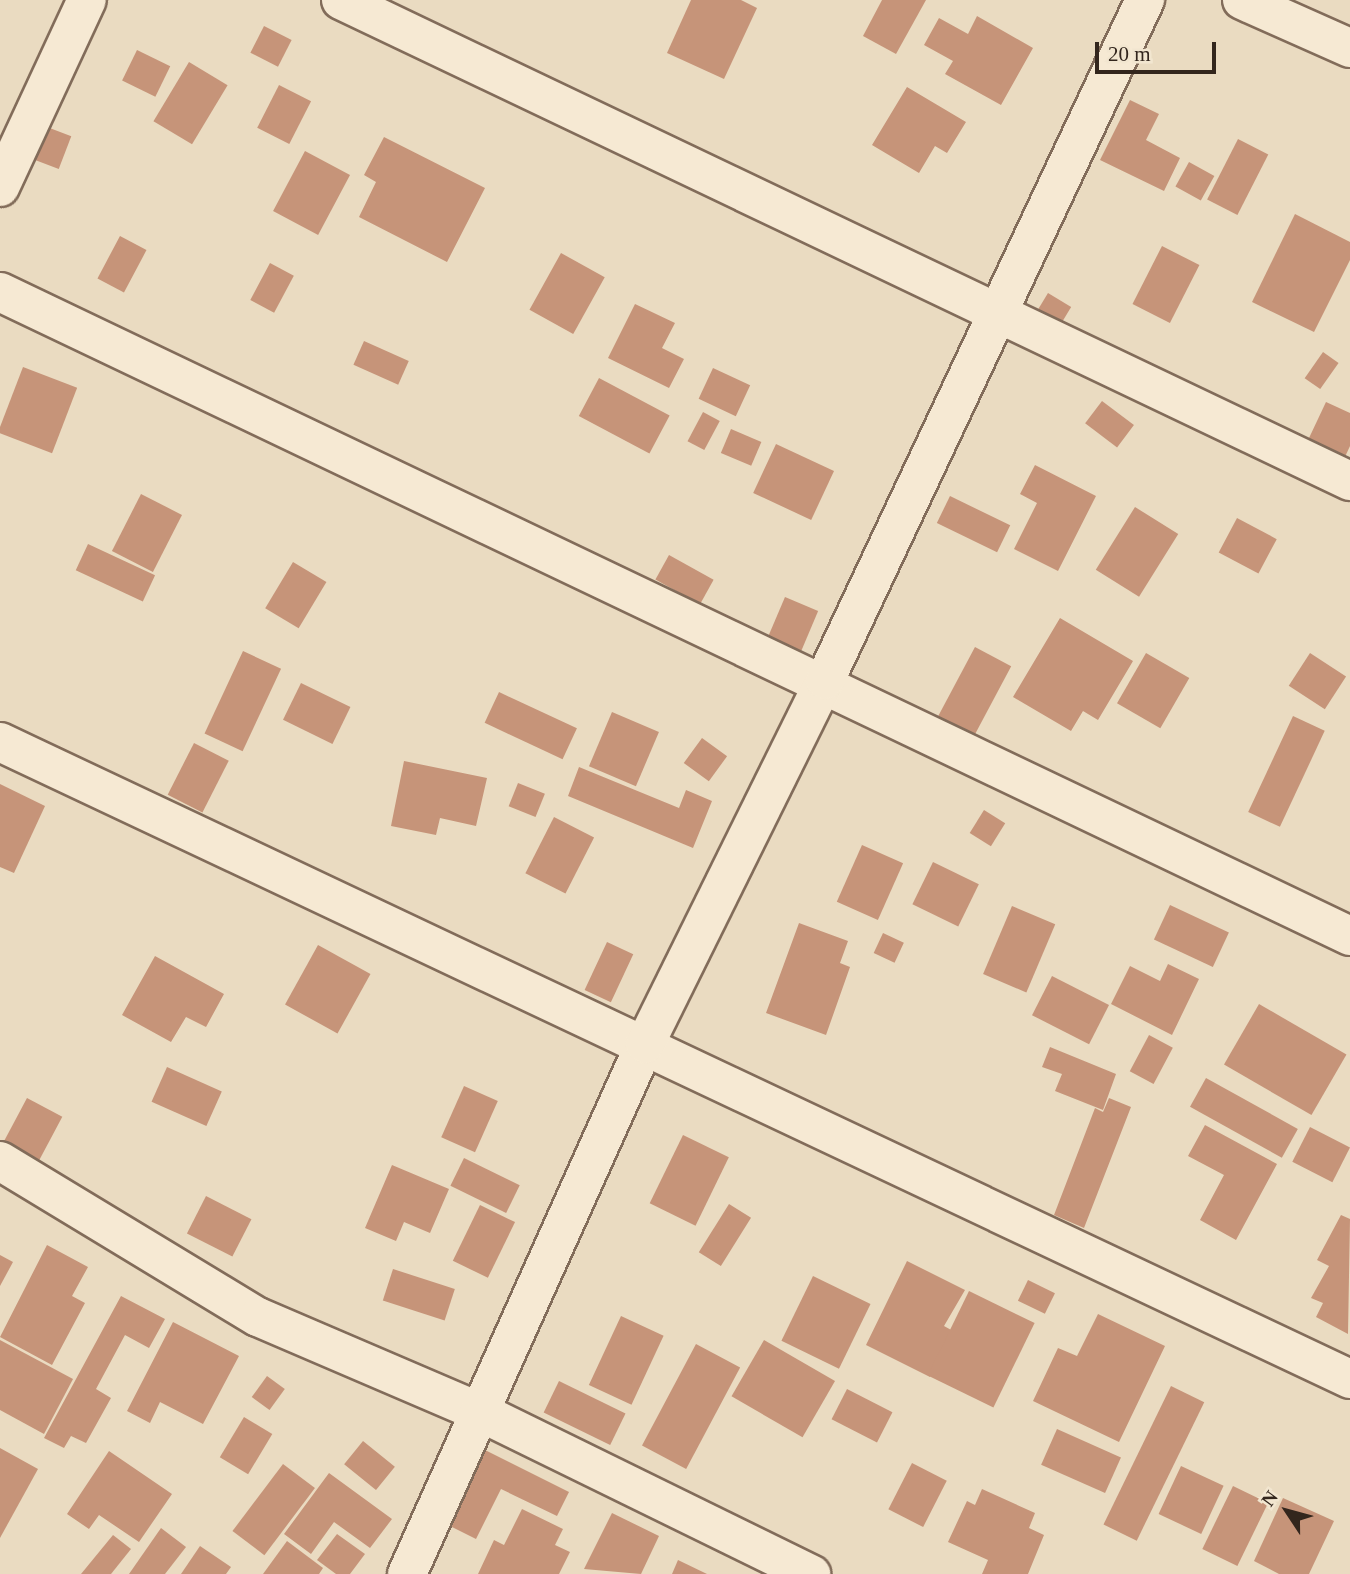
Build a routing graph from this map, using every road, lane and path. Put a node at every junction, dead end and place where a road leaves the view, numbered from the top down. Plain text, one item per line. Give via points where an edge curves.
1 (87, 0) edge
2 (341, 0) edge
3 (1144, 0) edge
4 (1242, 0) edge
5 (1350, 48) edge
6 (0, 187) edge
7 (0, 292) edge
8 (997, 317) junction
9 (1350, 481) edge
10 (825, 681) junction
11 (0, 742) edge
12 (1350, 936) edge
13 (645, 1044) junction
14 (0, 1161) edge
15 (1350, 1379) edge
16 (480, 1412) junction
17 (407, 1574) edge
18 (811, 1574) edge

1 - 6 street
2 - 8 street
3 - 8 street
4 - 5 street
7 - 10 street
8 - 9 street
8 - 10 street
10 - 12 street
10 - 13 street
11 - 13 street
13 - 15 street
13 - 16 street
14 - 16 street via 258,1317
16 - 17 street
16 - 18 street

